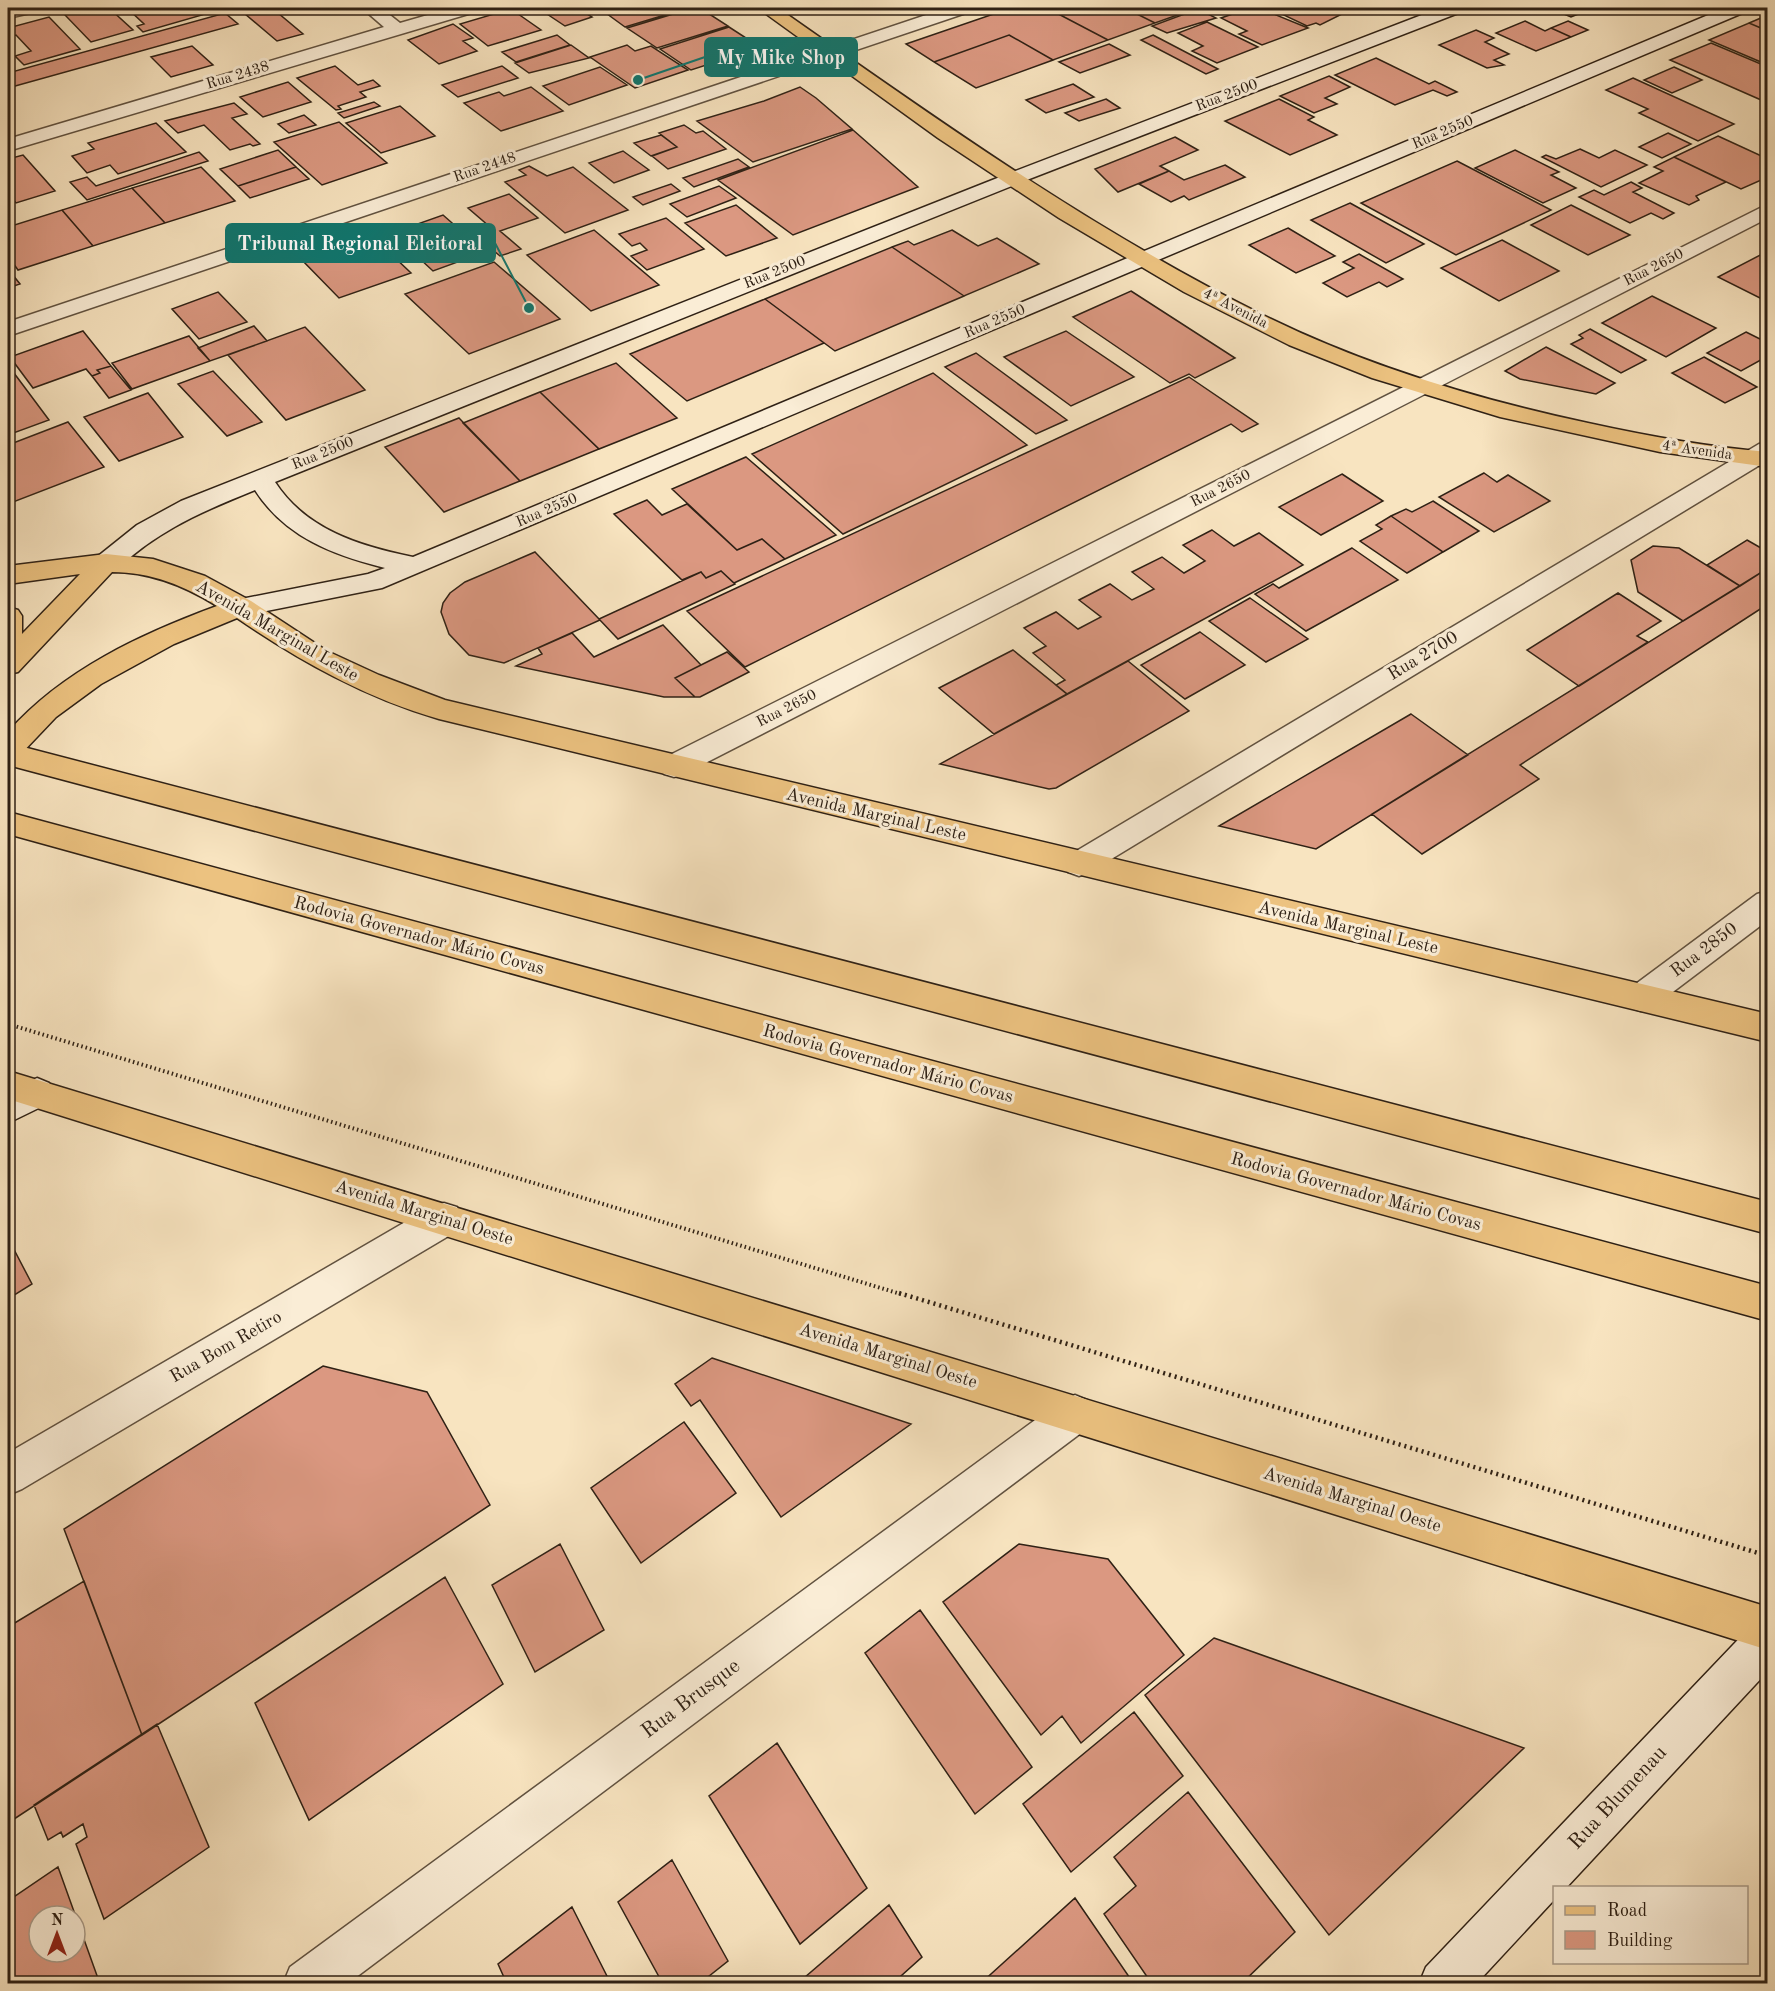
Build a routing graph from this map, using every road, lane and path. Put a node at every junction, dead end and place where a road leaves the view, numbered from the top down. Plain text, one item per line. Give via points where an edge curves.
1 (29, 8) edge
2 (371, 8) edge
3 (469, 8) edge
4 (767, 8) edge
5 (963, 8) edge
6 (1455, 8) edge
7 (1740, 8) edge
8 (8, 13) edge
9 (397, 29) junction
10 (831, 52) junction
11 (8, 145) edge
12 (1012, 179) junction
13 (1767, 210) edge
14 (1143, 259) junction
15 (8, 329) edge
16 (1419, 388) junction
17 (1762, 456) edge
18 (260, 479) junction
19 (106, 563) junction
20 (415, 566) junction
21 (8, 575) edge
22 (241, 607) junction
23 (8, 616) edge
24 (8, 643) edge
25 (8, 665) edge
26 (8, 752) edge
27 (674, 766) junction
28 (8, 823) edge
29 (1079, 864) junction
30 (1767, 903) edge
31 (1641, 998) junction
32 (8, 1024) edge
33 (1767, 1028) edge
34 (15, 1096) edge
35 (1767, 1218) edge
36 (444, 1219) junction
37 (1767, 1304) edge
38 (1075, 1414) junction
39 (8, 1475) edge
40 (1767, 1556) edge
41 (1767, 1629) edge
42 (1767, 1639) edge
43 (307, 1983) edge
44 (1443, 1983) edge

1 - 8 street
2 - 9 street
3 - 9 street, Rua 2438
4 - 10 main road, 4ª Avenida
5 - 10 street, Rua 2448
6 - 12 street, Rua 2500
7 - 14 street, Rua 2550
9 - 11 street, Rua 2438
10 - 12 main road, 4ª Avenida
10 - 15 street, Rua 2448
12 - 14 main road, 4ª Avenida
12 - 18 street, Rua 2500
13 - 16 street, Rua 2650
14 - 16 main road, 4ª Avenida via 1259,322
14 - 20 street, Rua 2550
16 - 17 main road, 4ª Avenida via 1658,445
16 - 27 street, Rua 2650
17 - 29 street, Rua 2700
18 - 19 street, Rua 2500 via 190,507 146,531
18 - 20 street via 270,498 289,519 374,558
19 - 21 main road, Avenida Marginal Leste
19 - 22 main road, Avenida Marginal Leste via 152,568 200,583
19 - 25 main road
20 - 22 street, Rua 2550 via 373,582
22 - 26 main road via 187,626 116,661 46,710
22 - 27 main road, Avenida Marginal Leste via 301,648 398,694 439,709
23 - 24 main road
26 - 35 main road
27 - 29 main road, Avenida Marginal Leste
28 - 37 main road, Rodovia Governador Mário Covas
29 - 31 main road, Avenida Marginal Leste
30 - 31 street, Rua 2850
31 - 33 main road, Avenida Marginal Leste
32 - 40 path
34 - 36 main road, Avenida Marginal Oeste
36 - 38 main road, Avenida Marginal Oeste
36 - 39 street, Rua Bom Retiro
38 - 41 main road, Avenida Marginal Oeste
38 - 43 street, Rua Brusque
42 - 44 street, Rua Blumenau

